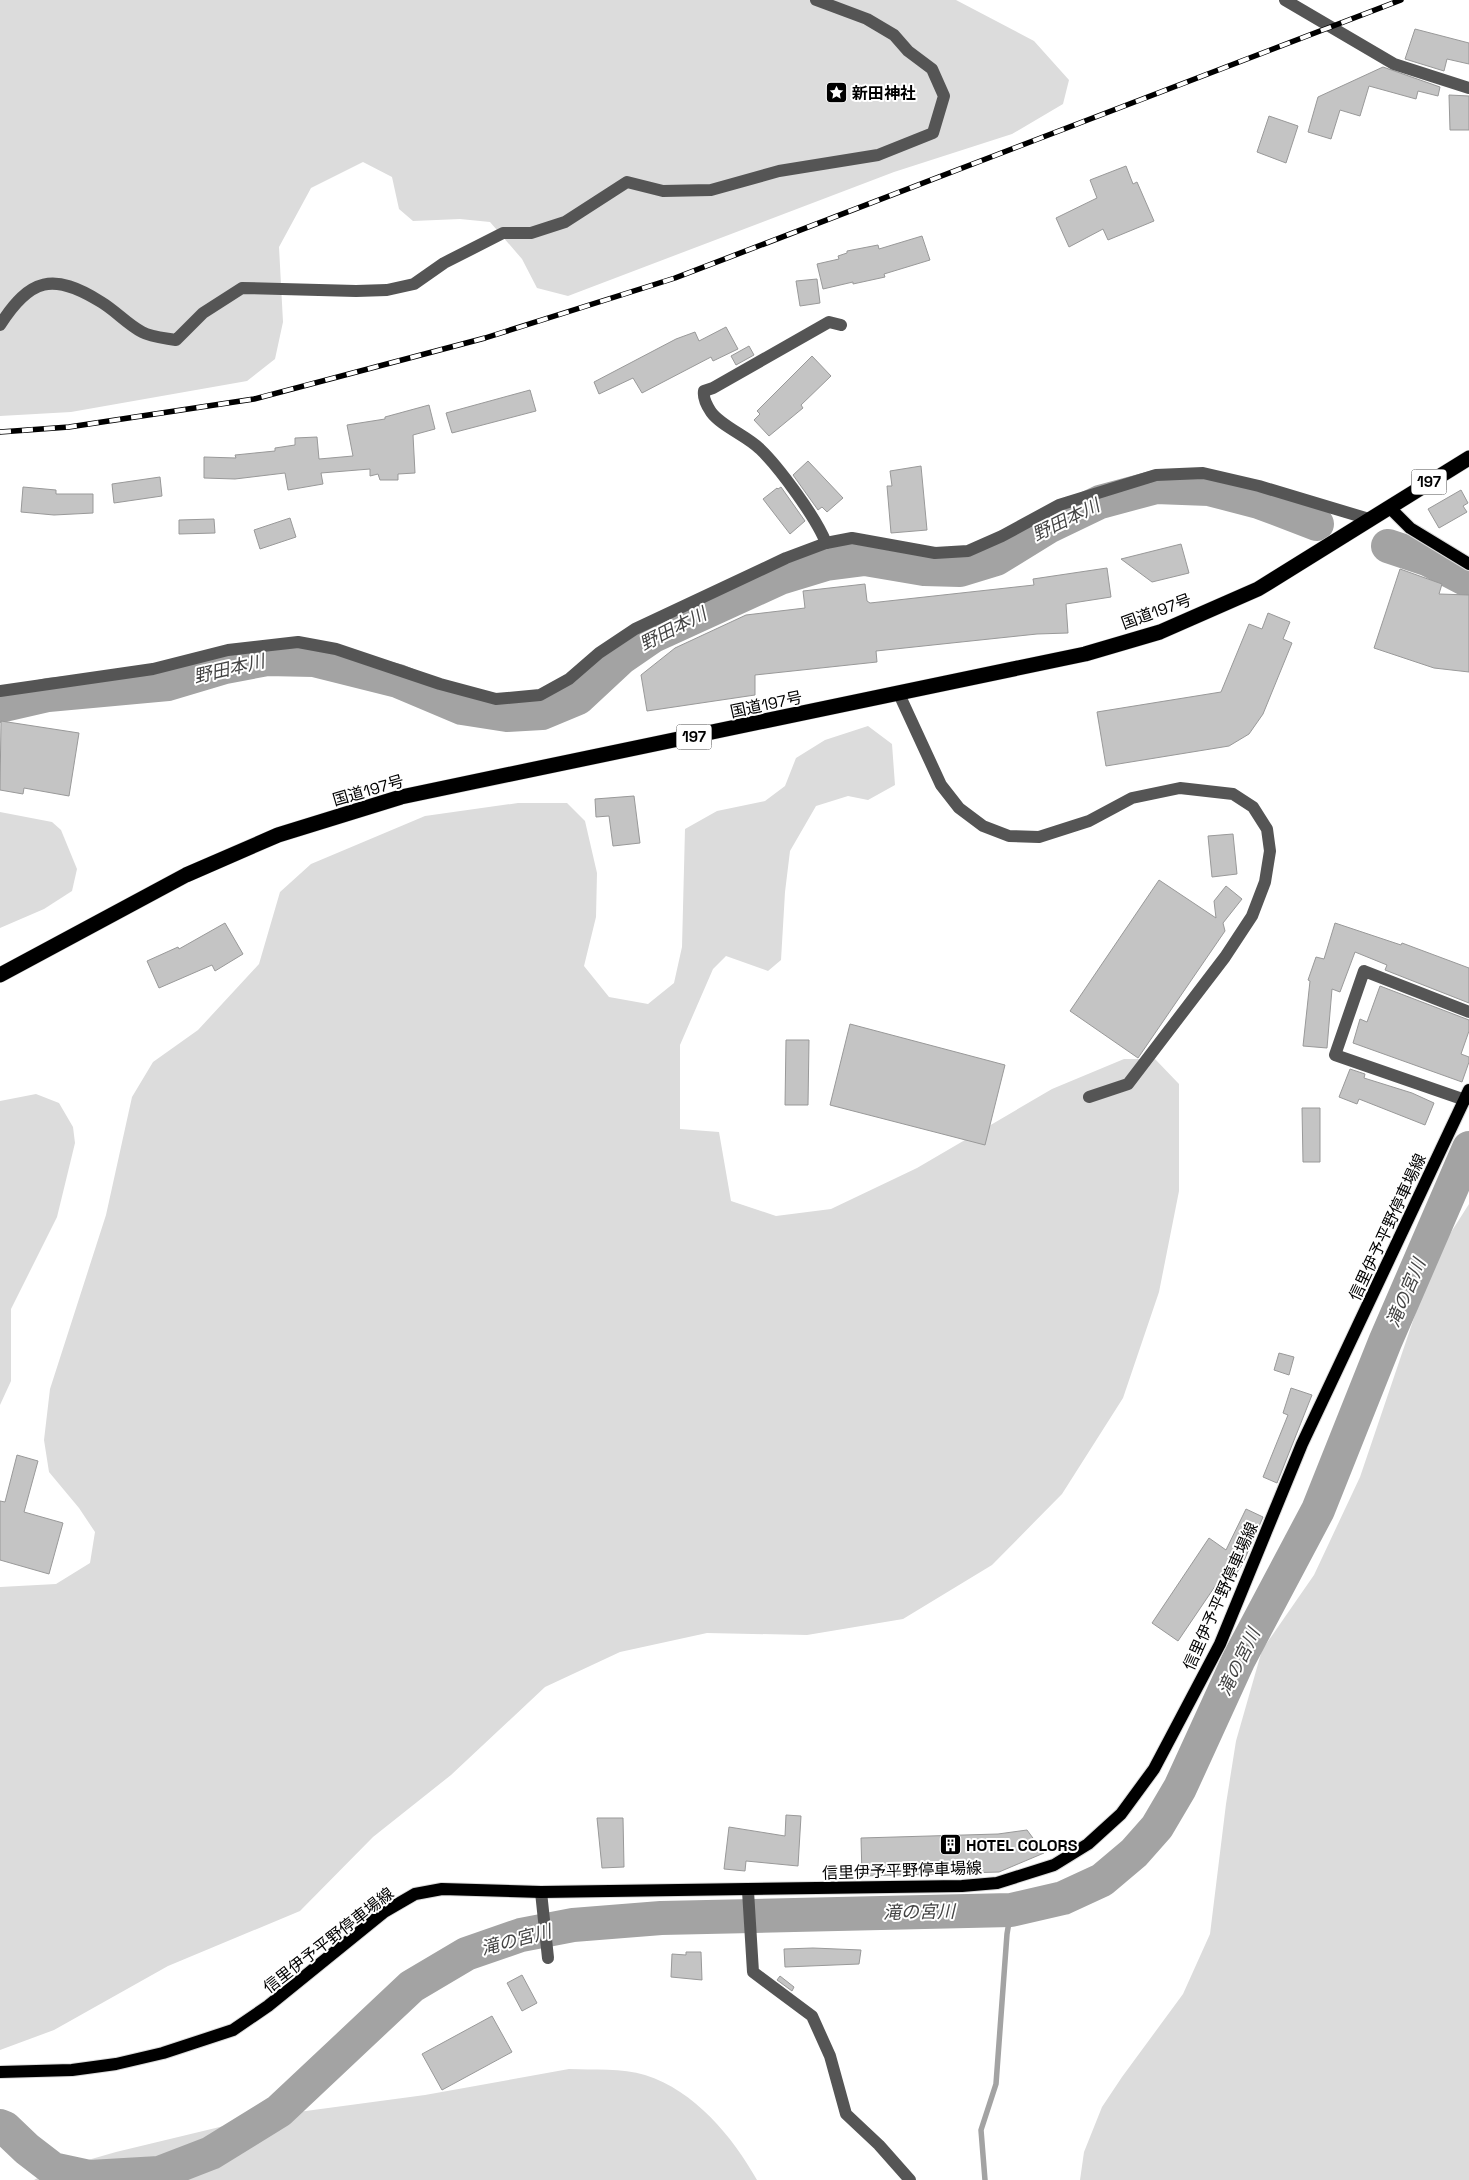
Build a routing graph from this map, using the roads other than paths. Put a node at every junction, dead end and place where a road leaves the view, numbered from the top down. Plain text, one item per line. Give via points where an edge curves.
1 (816, 0) edge
2 (1285, 0) edge
3 (1469, 88) edge
4 (0, 325) edge
5 (841, 325) dead end
6 (1469, 458) edge
7 (1389, 506) junction
8 (1369, 519) junction
9 (826, 543) junction
10 (1469, 564) edge
11 (0, 691) edge
12 (899, 694) junction
13 (0, 975) edge
14 (1469, 1012) edge
15 (1467, 1095) edge
16 (1089, 1097) dead end
17 (541, 1892) junction
18 (749, 1895) junction
19 (548, 1958) dead end
20 (0, 2072) edge
21 (910, 2180) edge

1 - 4 street via 867,19 894,35 908,51 932,69 944,96 933,133 878,155 779,172 711,190 663,191 627,182 565,222 531,233 503,232 444,263 414,284 364,291 242,288 203,312 176,340 143,333 101,301 60,282 34,287 14,303
2 - 3 street via 1394,64
5 - 9 street via 828,322 713,388 704,390 703,396 712,413 760,449 820,527
6 - 7 highway, 国道197号 / 197
7 - 8 highway, 国道197号 / 197
7 - 10 main road via 1410,528
8 - 9 street via 1203,473 1156,475 1060,505 968,551 935,553 852,538
8 - 12 highway, 国道197号 / 197 via 1258,588 1160,632 1085,654
9 - 11 street via 786,558 635,629 599,652 569,679 540,695 496,699 336,649 298,642 228,650 153,669
12 - 13 highway, 国道197号 / 197 via 401,797 278,835 186,875
12 - 16 street via 941,785 959,808 982,826 1009,836 1039,837 1089,821 1132,798 1180,788 1232,794 1253,807 1267,829 1270,851 1265,882 1252,916 1225,957 1128,1084
14 - 15 street via 1364,971 1335,1055
15 - 18 main road, 信里伊予平野停車場線 via 1302,1444 1220,1644 1154,1769 1121,1814 1088,1844 1054,1865 997,1883
17 - 18 main road, 信里伊予平野停車場線
17 - 19 street
17 - 20 main road, 信里伊予平野停車場線 via 442,1888 415,1894 384,1912 268,2006 233,2030 163,2053 116,2064 72,2070
18 - 21 street via 753,1972 812,2016 830,2056 846,2114

